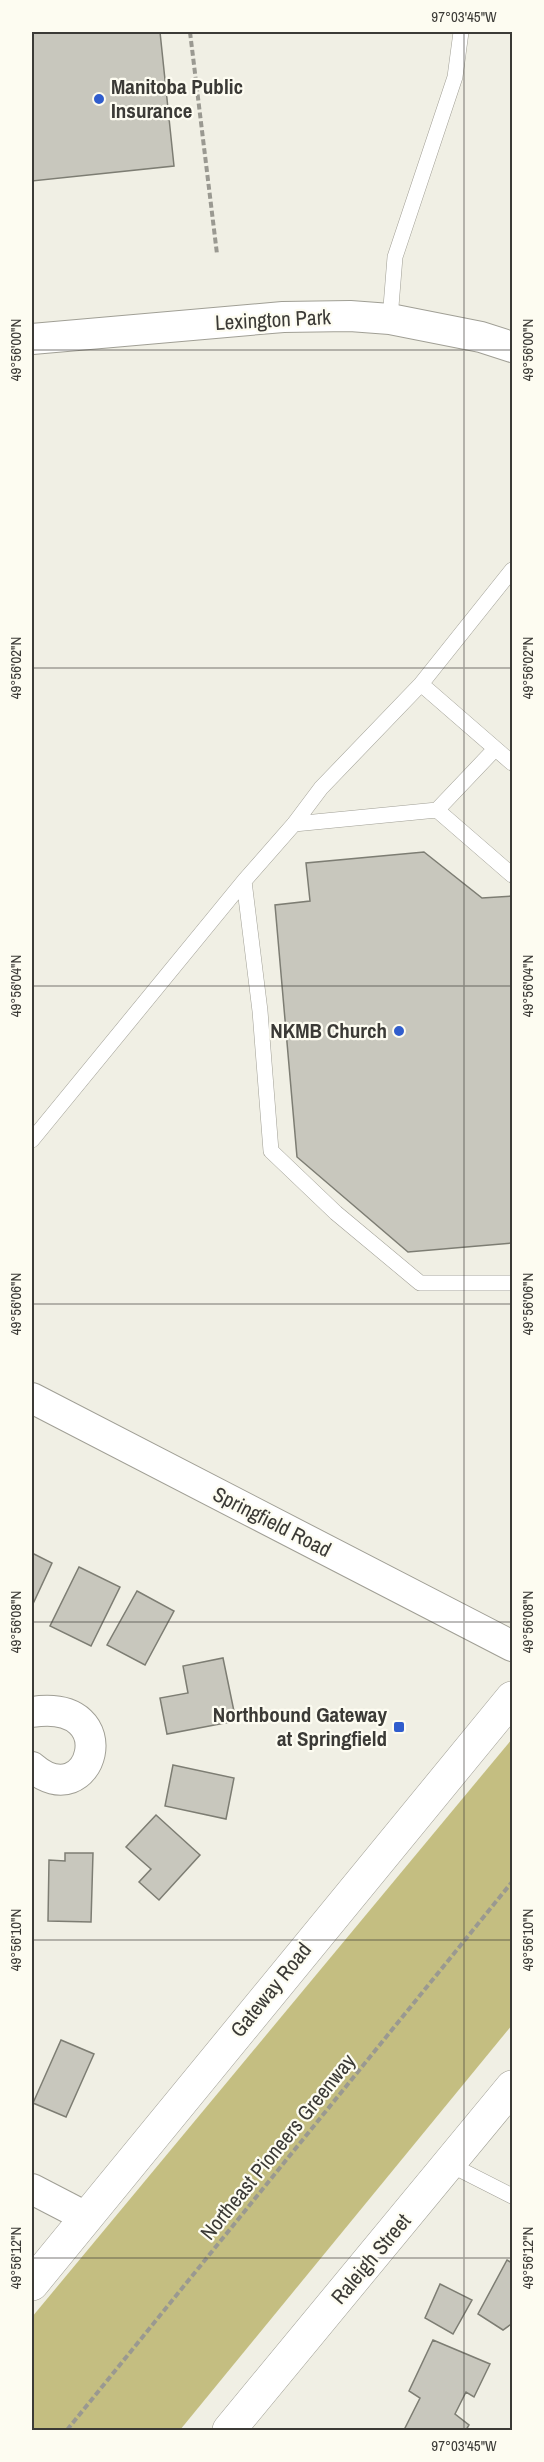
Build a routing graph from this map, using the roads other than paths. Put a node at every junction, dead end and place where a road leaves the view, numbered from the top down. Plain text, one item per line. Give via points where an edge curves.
1 (461, 32) edge
2 (390, 319) junction
3 (32, 339) edge
4 (513, 347) edge
5 (513, 570) edge
6 (421, 684) junction
7 (495, 749) junction
8 (513, 763) edge
9 (437, 810) junction
10 (294, 824) junction
11 (513, 875) edge
12 (244, 881) junction
13 (32, 1140) edge
14 (513, 1283) edge
15 (32, 1398) edge
16 (513, 1646) edge
17 (513, 1698) edge
18 (32, 1712) edge
19 (32, 1767) edge
20 (513, 2087) edge
21 (449, 2164) junction
22 (32, 2189) edge
23 (513, 2196) edge
24 (86, 2217) junction
25 (32, 2284) edge
26 (229, 2430) edge

1 - 2 lane via 455,78 396,257
2 - 3 street, Lexington Park via 283,317
2 - 4 street, Lexington Park
5 - 6 lane
6 - 7 lane
6 - 10 lane via 321,788
7 - 8 lane
7 - 9 lane
9 - 10 lane
9 - 11 lane
10 - 12 lane
12 - 13 lane
12 - 14 lane via 271,1151 336,1213 420,1283
15 - 16 street, Springfield Road
17 - 24 main road, Gateway Road
18 - 19 street via 73,1716 85,1727 92,1743 89,1761 77,1775 59,1779 42,1776
20 - 21 main road, Raleigh Street
21 - 23 lane
21 - 26 main road, Raleigh Street
22 - 24 street
24 - 25 main road, Gateway Road

